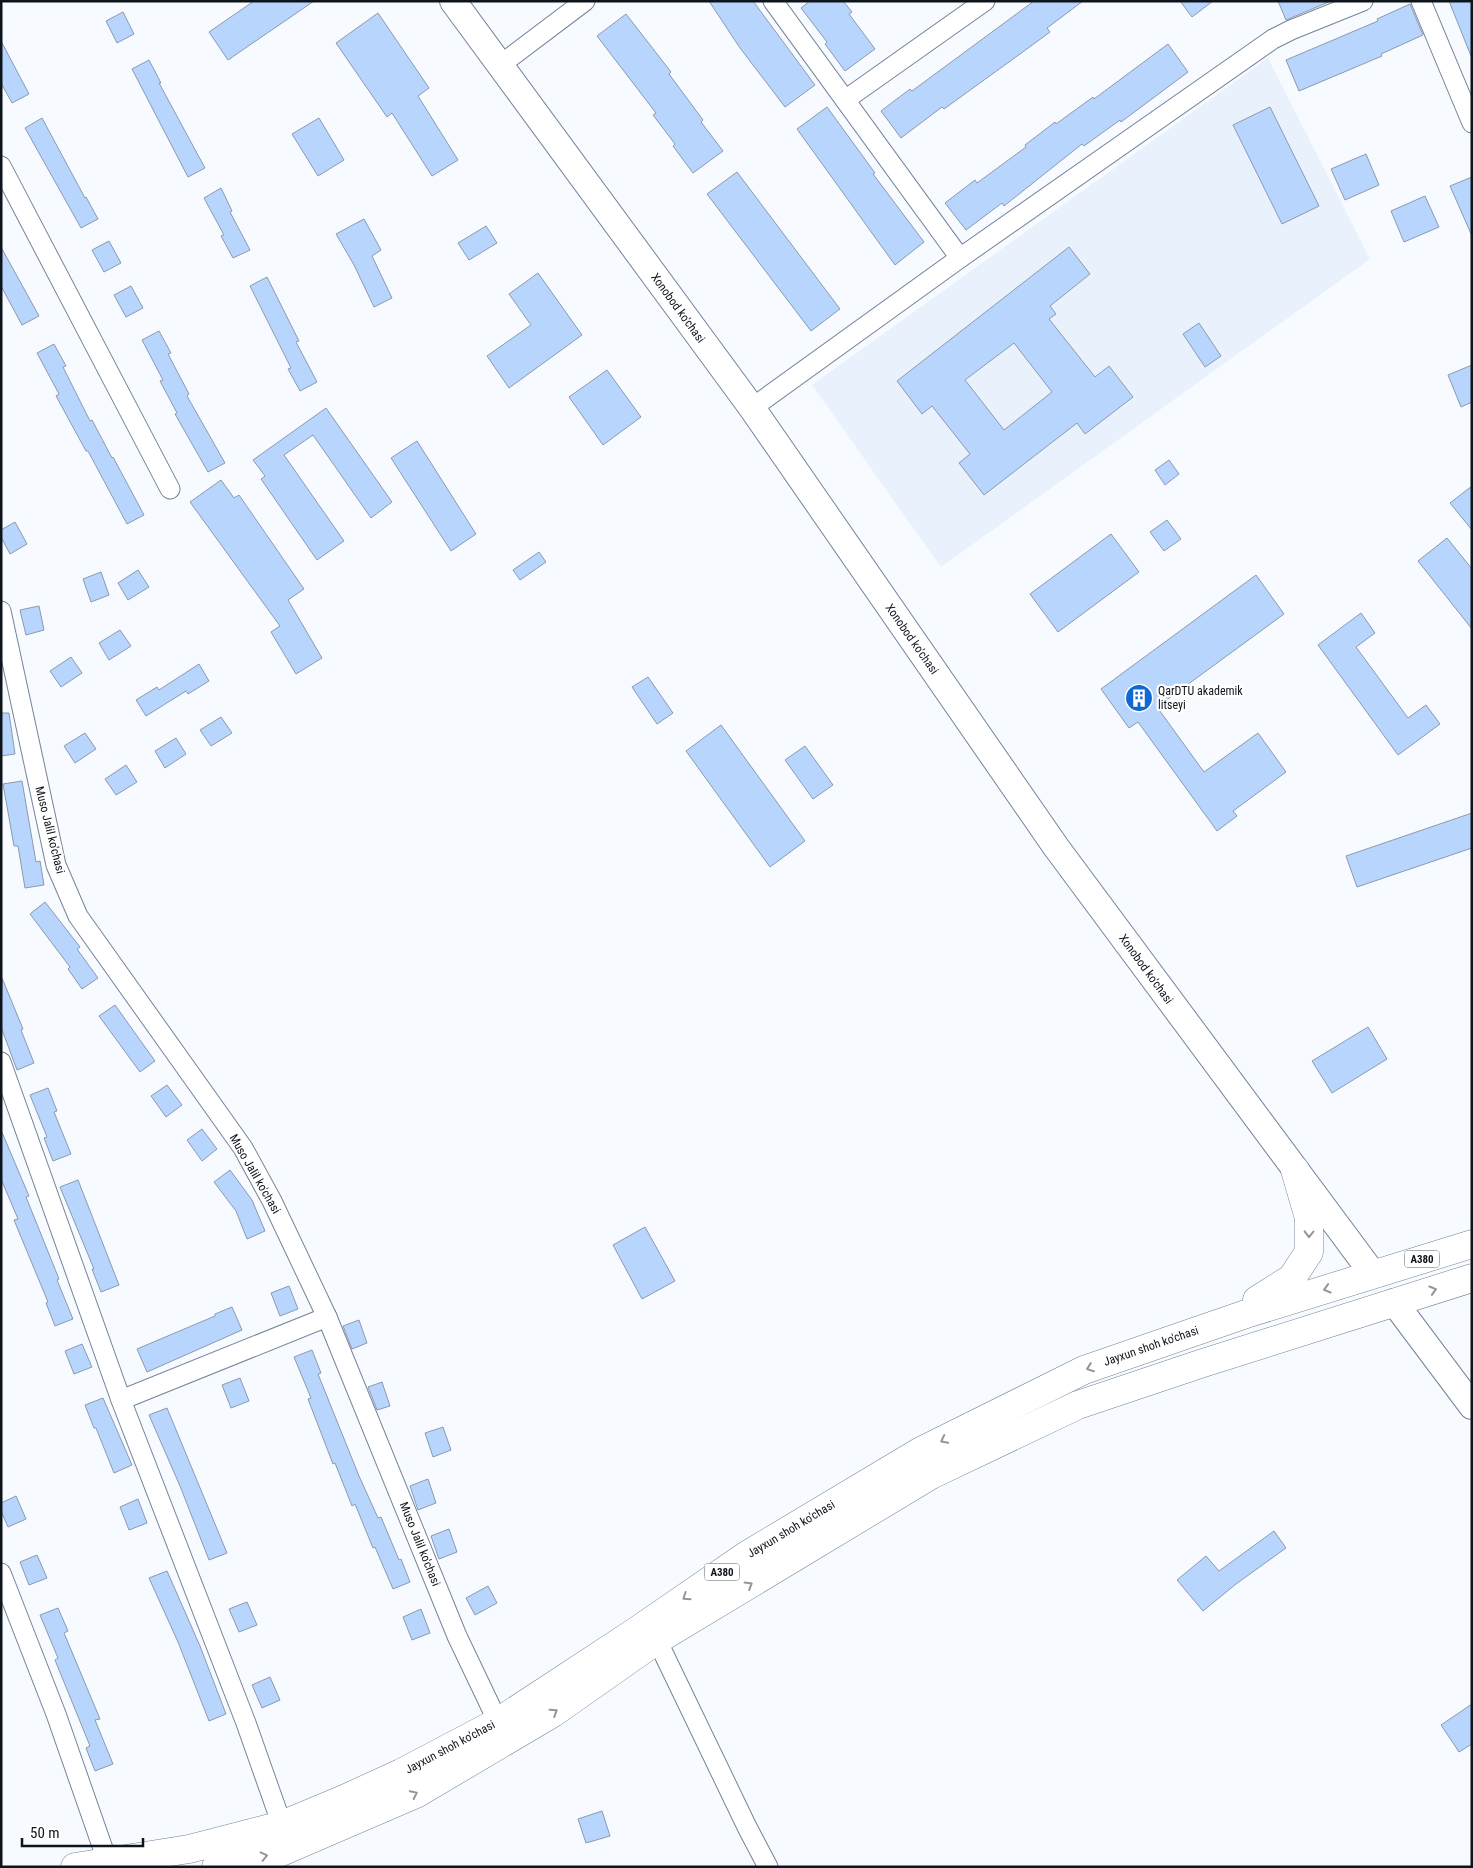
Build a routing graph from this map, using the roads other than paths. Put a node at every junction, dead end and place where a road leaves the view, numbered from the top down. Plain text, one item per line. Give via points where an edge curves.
1 (453, 1) edge
2 (585, 1) edge
3 (773, 1) edge
4 (985, 1) edge
5 (1363, 1) edge
6 (1421, 1) edge
7 (499, 66) junction
8 (845, 100) junction
9 (1472, 123) edge
10 (1, 166) edge
11 (960, 258) junction
12 (752, 408) junction
13 (170, 489) dead end
14 (1, 611) edge
15 (1, 1062) edge
16 (1295, 1170) junction
17 (1472, 1244) edge
18 (1373, 1274) junction
19 (1472, 1278) edge
20 (1394, 1302) junction
21 (327, 1316) junction
22 (1184, 1334) junction
23 (121, 1400) junction
24 (1472, 1406) edge
25 (1, 1573) edge
26 (657, 1640) junction
27 (498, 1722) junction
28 (282, 1825) junction
29 (108, 1863) junction
30 (75, 1867) edge
31 (216, 1867) edge
32 (768, 1867) edge

1 - 7 main road, Xonobod ko'chasi
2 - 7 street
3 - 8 street
4 - 8 street
5 - 11 street via 1273,39
6 - 9 street
7 - 12 main road, Xonobod ko'chasi
8 - 11 street
10 - 13 street
11 - 12 street
12 - 16 main road, Xonobod ko'chasi via 1056,847
14 - 21 street, Muso Jalil ko'chasi via 56,864 78,916 243,1148
15 - 23 street
16 - 18 main road, Xonobod ko'chasi
16 -> 22 highway via 1309,1218 1309,1252 1292,1278 1263,1297
17 - 18 highway, Jayxun shoh ko'chasi / A380
18 -> 22 highway, Jayxun shoh ko'chasi / A380
20 -> 19 highway, Jayxun shoh ko'chasi / A380
20 - 24 main road
26 -> 20 highway, Jayxun shoh ko'chasi / A380 via 931,1475 1078,1405
21 - 23 street
21 - 27 street, Muso Jalil ko'chasi via 457,1636
22 -> 27 highway, Jayxun shoh ko'chasi / A380 via 1084,1370 921,1451 747,1555
23 - 28 street
25 - 29 street via 56,1714
31 -> 26 highway, Jayxun shoh ko'chasi / A380 via 279,1853 416,1794 553,1713
26 - 32 street
27 - 28 highway, Jayxun shoh ko'chasi / A380 via 401,1773
28 - 29 highway, Jayxun shoh ko'chasi / A380 via 188,1849
29 - 30 highway, Jayxun shoh ko'chasi / A380

